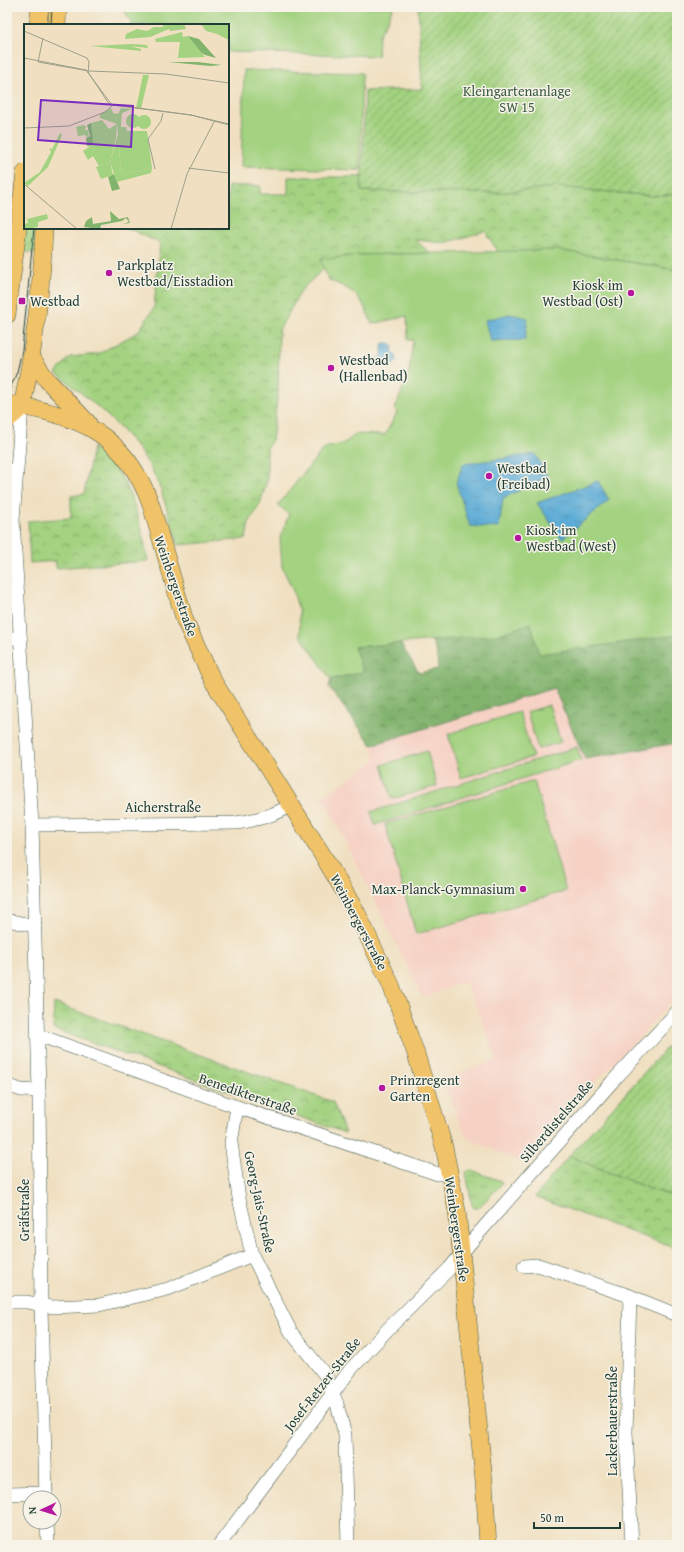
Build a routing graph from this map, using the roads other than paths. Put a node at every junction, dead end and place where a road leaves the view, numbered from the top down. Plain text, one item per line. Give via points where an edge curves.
1 (40, 7) edge
2 (58, 7) edge
3 (38, 24) edge
4 (57, 24) edge
5 (24, 180) edge
6 (44, 229) edge
7 (7, 315) edge
8 (32, 358) junction
9 (14, 406) edge
10 (7, 420) edge
11 (96, 431) junction
12 (7, 469) edge
13 (13, 514) junction
14 (13, 638) edge
15 (291, 805) junction
16 (32, 825) junction
17 (7, 920) edge
18 (35, 926) junction
19 (677, 1012) edge
20 (38, 1035) junction
21 (7, 1085) edge
22 (39, 1091) junction
23 (237, 1107) junction
24 (450, 1172) junction
25 (462, 1254) junction
26 (252, 1255) junction
27 (524, 1266) dead end
28 (630, 1296) junction
29 (7, 1302) edge
30 (41, 1306) junction
31 (677, 1314) edge
32 (333, 1391) junction
33 (46, 1490) edge
34 (7, 1494) edge
35 (22, 1495) edge
36 (47, 1530) edge
37 (48, 1545) edge
38 (219, 1545) edge
39 (348, 1545) edge
40 (488, 1545) edge
41 (632, 1545) edge

1 - 3 main road
2 - 4 main road
5 - 7 main road
6 - 8 main road
8 - 9 main road
8 - 11 main road via 47,380
9 - 10 main road
9 - 11 main road, Weinbergerstraße via 66,417
9 - 13 street, Gräfstraße
11 - 15 main road, Weinbergerstraße via 126,457 145,488 185,621 213,681
12 - 13 street, Gräfstraße
13 - 14 street, Gräfstraße
14 - 16 street, Gräfstraße
15 - 16 street, Aicherstraße via 260,819 236,823
15 - 24 main road, Weinbergerstraße via 357,913 382,965 406,1022
16 - 18 street, Gräfstraße
17 - 18 street
18 - 20 street, Gräfstraße
19 - 25 street, Silberdistelstraße via 612,1082
20 - 22 street, Gräfstraße
20 - 23 street, Benedikterstraße
21 - 22 street via 21,1090
22 - 30 street, Gräfstraße
23 - 24 street, Benedikterstraße via 438,1174
23 - 26 street, Georg-Jais-Straße via 231,1143 239,1198
24 - 25 main road, Weinbergerstraße
25 - 32 street, Josef-Retzer-Straße via 389,1328
25 - 40 main road, Weinbergerstraße
26 - 30 street via 168,1289 99,1305
26 - 32 street, Georg-Jais-Straße via 292,1332 326,1376
27 - 28 street via 538,1265
28 - 31 street
28 - 41 street, Lackerbauerstraße via 626,1432
29 - 30 street via 27,1302
30 - 33 street, Gräfstraße
32 - 38 street, Josef-Retzer-Straße
32 - 39 street, Georg-Jais-Straße via 345,1435
34 - 35 street
36 - 37 street

